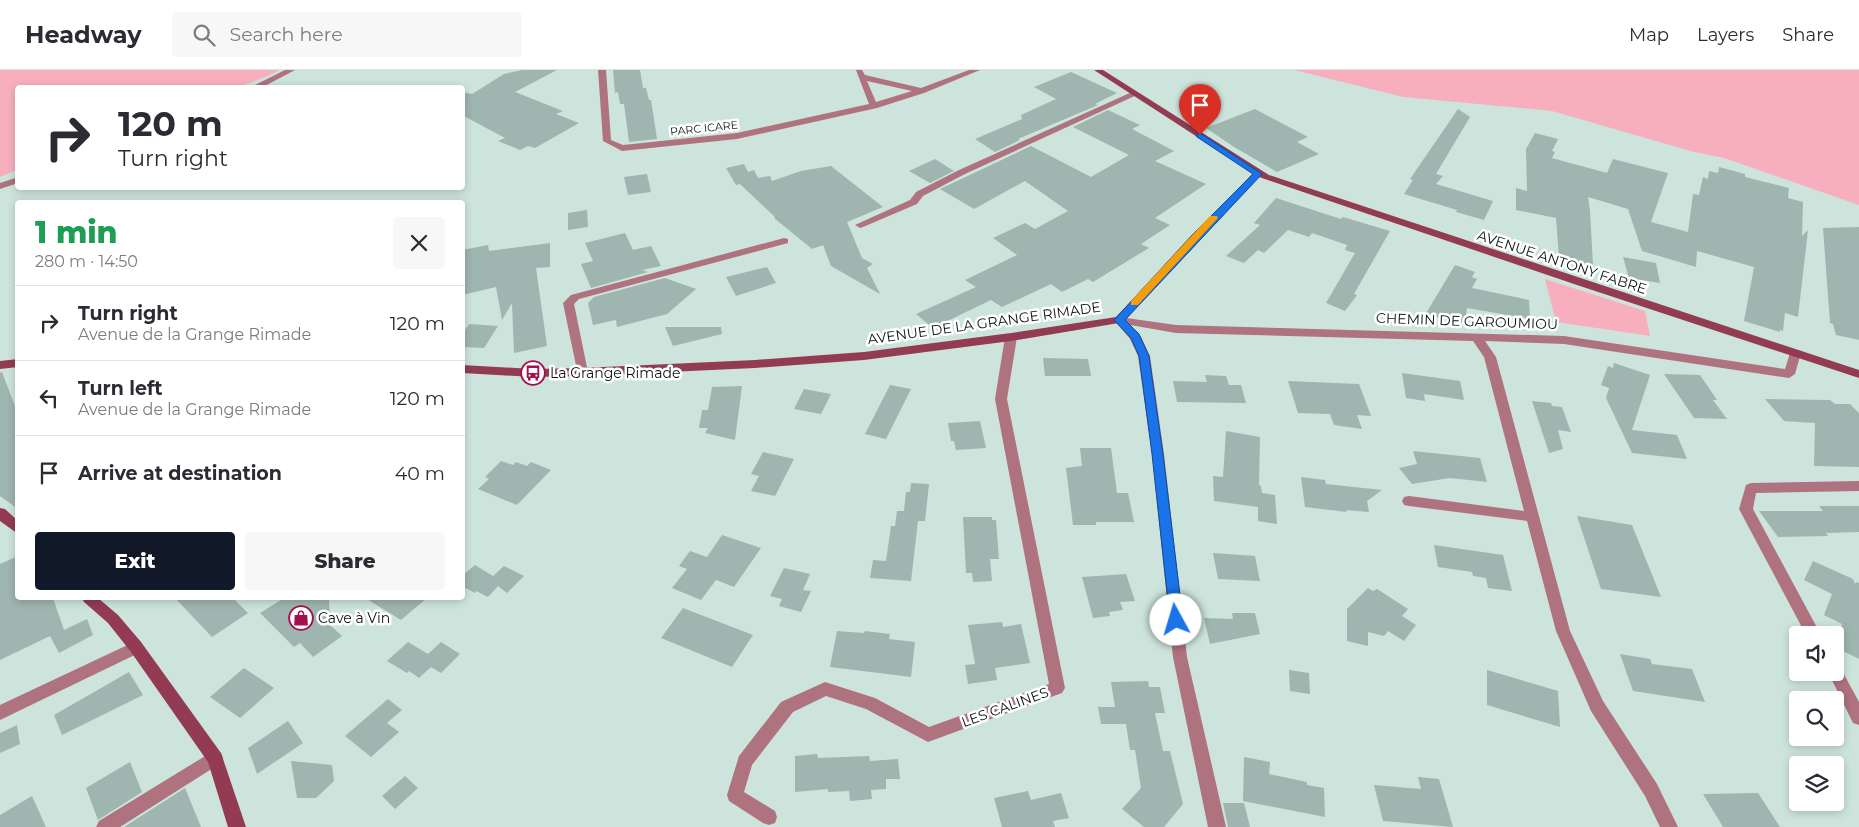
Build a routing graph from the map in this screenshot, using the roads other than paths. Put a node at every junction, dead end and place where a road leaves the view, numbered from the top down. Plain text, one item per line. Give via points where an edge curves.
1 (291, 70) edge
2 (602, 70) edge
3 (976, 70) edge
4 (1098, 70) edge
5 (860, 74) edge
6 (274, 79) junction
7 (260, 85) edge
8 (277, 85) edge
9 (921, 91) junction
10 (1135, 94) junction
11 (874, 106) junction
12 (1258, 174) junction
13 (15, 181) edge
14 (0, 186) edge
15 (860, 225) dead end
16 (784, 241) dead end
17 (1119, 320) junction
18 (1476, 336) junction
19 (1011, 337) junction
20 (1795, 353) junction
21 (15, 363) edge
22 (0, 365) edge
23 (465, 369) edge
24 (582, 372) junction
25 (1859, 374) edge
26 (1859, 486) edge
27 (1409, 501) dead end
28 (0, 513) edge
29 (1533, 517) junction
30 (15, 527) edge
31 (92, 600) edge
32 (1809, 626) edge
33 (136, 647) junction
34 (1840, 681) edge
35 (0, 713) edge
36 (1859, 716) edge
37 (215, 758) junction
38 (769, 817) dead end
39 (105, 827) edge
40 (237, 827) edge
41 (1217, 827) edge
42 (1669, 827) edge

1 - 6 street
2 - 11 street, PARC ICARE via 607,140 622,148 737,136
3 - 9 street, PARC ICARE
4 - 10 street
5 - 9 street
5 - 11 street
6 - 7 street
6 - 8 street
9 - 11 street, PARC ICARE
10 - 12 street
10 - 15 street via 962,172 919,194 914,202
12 - 17 street, AVENUE DE LA GRANGE RIMADE
12 - 20 street, AVENUE ANTONY FABRE
13 - 14 street
16 - 24 street via 576,297 568,304
17 - 18 street, CHEMIN DE GAROUMIOU via 1176,329
17 - 19 street, AVENUE DE LA GRANGE RIMADE
17 - 41 street via 1135,337 1144,356 1180,657
18 - 20 street, CHEMIN DE GAROUMIOU via 1564,340 1789,374
18 - 29 street via 1490,356
19 - 24 street, AVENUE DE LA GRANGE RIMADE via 864,356
19 - 38 street, LES CALINES via 1001,399 1057,688 928,735 870,703 825,689 787,707 745,761 734,795
20 - 25 street, AVENUE ANTONY FABRE
21 - 22 street
23 - 24 street, AVENUE DE LA GRANGE RIMADE
26 - 32 street via 1751,488 1746,508
27 - 29 street
28 - 30 street
29 - 42 street via 1563,631 1598,706 1651,790
31 - 33 street
33 - 35 street
33 - 37 street
34 - 36 street
37 - 39 street
37 - 40 street

